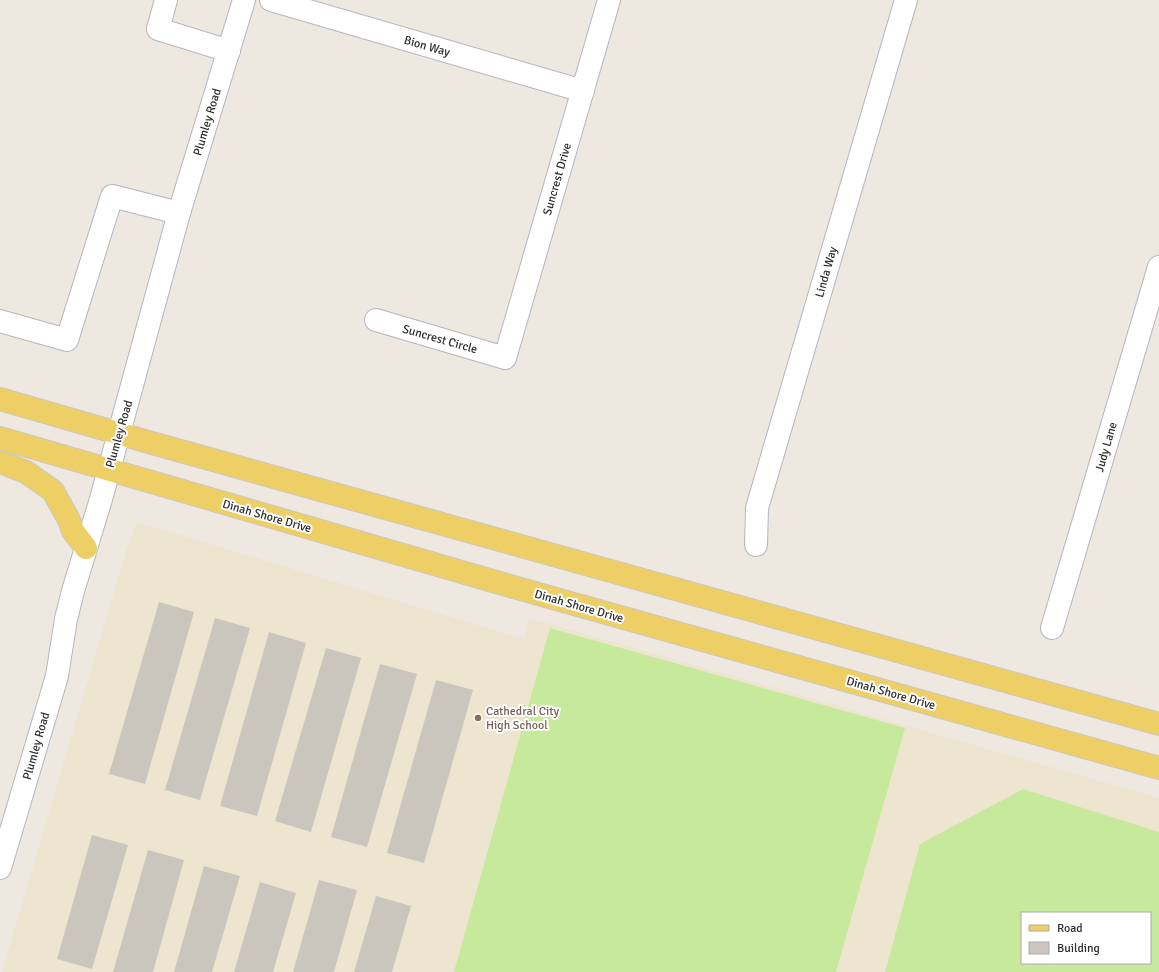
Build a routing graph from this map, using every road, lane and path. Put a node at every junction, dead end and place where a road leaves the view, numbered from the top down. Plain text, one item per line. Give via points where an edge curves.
1 (166, 0) edge
2 (244, 0) edge
3 (271, 0) edge
4 (609, 0) edge
5 (906, 0) edge
6 (229, 51) junction
7 (583, 91) junction
8 (179, 213) junction
9 (1159, 267) edge
10 (376, 320) dead end
11 (0, 321) edge
12 (505, 358) joint
13 (0, 399) edge
14 (119, 433) junction
15 (0, 438) edge
16 (0, 462) edge
17 (109, 470) junction
18 (756, 545) dead end
19 (86, 548) junction
20 (1052, 628) dead end
21 (1159, 724) edge
22 (1159, 768) edge
23 (0, 868) edge

1 - 6 street via 158,29
2 - 6 street, Plumley Road
3 - 7 street, Bion Way
4 - 7 street, Suncrest Drive
5 - 18 street, Linda Way via 757,508
6 - 8 street, Plumley Road
7 - 12 street, Suncrest Drive
8 - 11 street via 112,196 67,340
8 - 14 street, Plumley Road
9 - 20 street, Judy Lane
10 - 12 street, Suncrest Circle
13 - 14 main road
14 - 17 street, Plumley Road
14 - 21 main road
15 - 17 main road, Dinah Shore Drive
16 - 19 main road via 26,472 53,491 73,531
17 - 19 street, Plumley Road
17 - 22 main road, Dinah Shore Drive via 517,588
19 - 23 street, Plumley Road via 66,619 57,676

